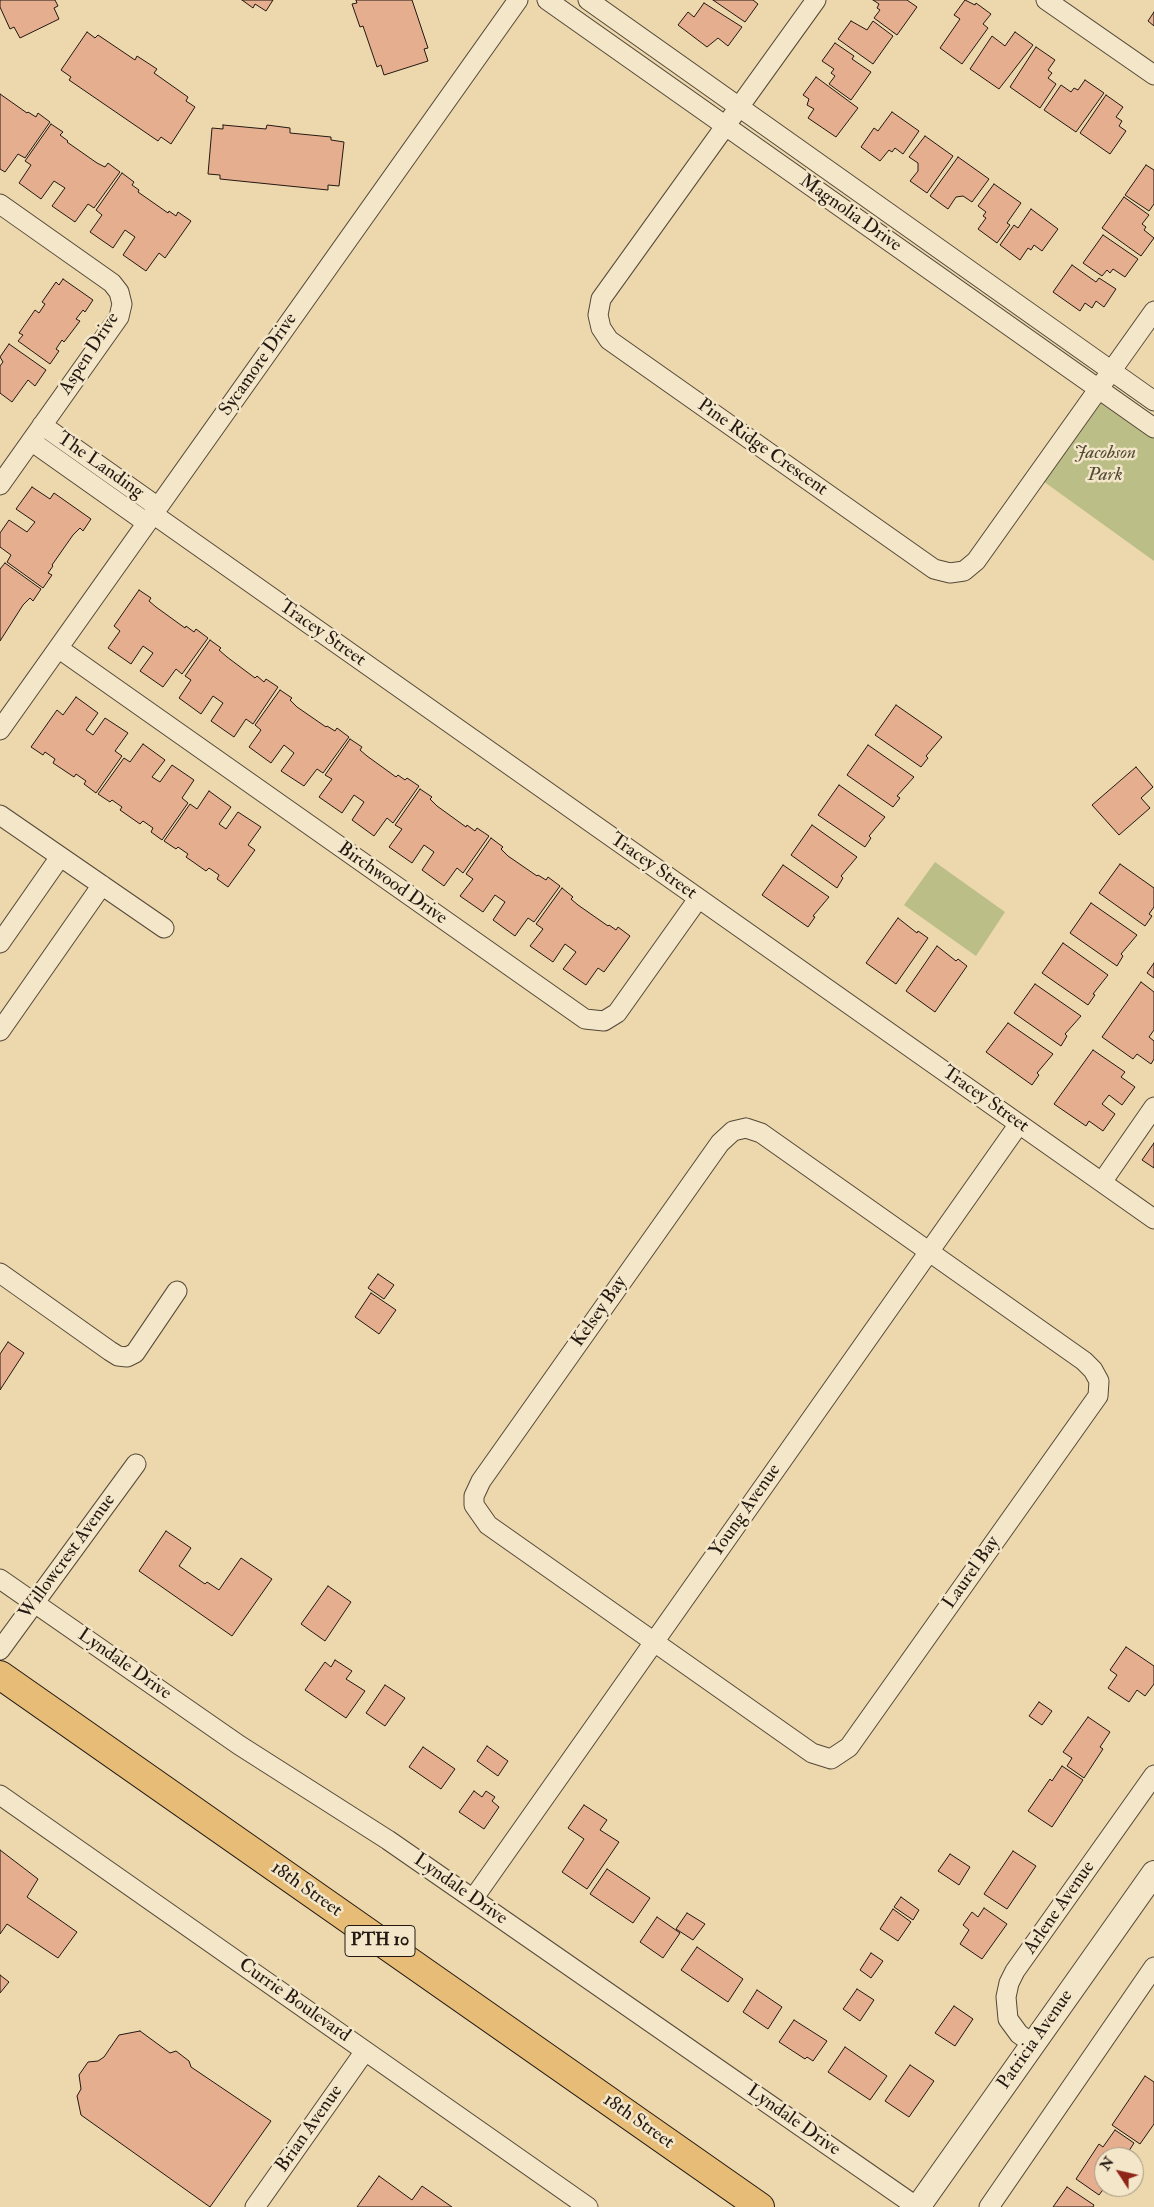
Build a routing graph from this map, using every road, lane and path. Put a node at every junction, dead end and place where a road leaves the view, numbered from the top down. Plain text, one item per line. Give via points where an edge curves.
1 (518, 0) edge
2 (547, 0) edge
3 (588, 0) edge
4 (816, 0) edge
5 (1046, 0) edge
6 (1154, 75) edge
7 (740, 106) junction
8 (725, 126) junction
9 (0, 204) edge
10 (1154, 311) edge
11 (1112, 371) junction
12 (1099, 389) junction
13 (1154, 401) edge
14 (42, 425) junction
15 (1154, 428) edge
16 (31, 441) junction
17 (0, 485) edge
18 (153, 515) junction
19 (58, 648) junction
20 (0, 730) edge
21 (0, 815) edge
22 (60, 857) junction
23 (102, 885) junction
24 (698, 899) junction
25 (164, 928) dead end
26 (0, 943) edge
27 (0, 1031) edge
28 (1154, 1107) edge
29 (1019, 1124) junction
30 (1102, 1182) junction
31 (1154, 1219) edge
32 (930, 1251) junction
33 (0, 1273) edge
34 (177, 1291) dead end
35 (136, 1464) dead end
36 (0, 1579) edge
37 (35, 1603) junction
38 (653, 1643) junction
39 (0, 1650) edge
40 (0, 1676) edge
41 (1154, 1775) edge
42 (0, 1795) edge
43 (1154, 1873) edge
44 (473, 1899) junction
45 (1154, 1967) edge
46 (1033, 2044) junction
47 (365, 2051) junction
48 (255, 2207) edge
49 (588, 2207) edge
50 (760, 2207) edge
51 (918, 2207) edge
52 (989, 2207) edge

1 - 18 street, Sycamore Drive
2 - 8 street, Magnolia Drive
3 - 7 street, Magnolia Drive
4 - 7 street, Pine Ridge Crescent
5 - 6 street
7 - 8 street, Pine Ridge Crescent
7 - 11 street, Magnolia Drive
8 - 12 street, Magnolia Drive
8 - 12 street, Pine Ridge Crescent via 601,299 598,315 601,328 609,340 934,569 950,573 964,571 976,561
9 - 14 street, Aspen Drive via 112,284 119,292 122,304 118,317
10 - 11 street, Pine Ridge Crescent
11 - 12 street, Pine Ridge Crescent
11 - 13 street, Magnolia Drive
12 - 15 street, Magnolia Drive
14 - 16 street, Aspen Drive
14 - 18 street, The Landing
16 - 17 street, Aspen Drive
16 - 18 street, The Landing
18 - 19 street, Sycamore Drive
18 - 24 street, Tracey Street
19 - 20 street, Sycamore Drive
19 - 24 street, Birchwood Drive via 585,1019 604,1021 617,1012
21 - 22 street
22 - 23 street
22 - 26 street
23 - 25 street
23 - 27 street
24 - 29 street, Tracey Street
28 - 30 street
29 - 30 street, Tracey Street
29 - 32 street, Young Avenue
30 - 31 street, Tracey Street
32 - 38 street, Young Avenue
32 - 38 street, Laurel Bay via 1089,1365 1099,1381 1098,1396 848,1747 837,1756 825,1759 812,1753
32 - 38 street, Kelsey Bay via 760,1133 746,1128 733,1131 720,1142 481,1481 474,1496 474,1505 482,1520
33 - 34 street via 118,1356 127,1357 135,1353
35 - 37 street, Willowcrest Avenue
36 - 37 street, Lyndale Drive
37 - 39 street, Willowcrest Avenue
37 - 44 street, Lyndale Drive via 246,1750 388,1840
38 - 44 street, Young Avenue
40 - 50 main road, 18th Street / PTH 10
41 - 46 street, Arlene Avenue via 1009,1983 1006,1997 1008,2019 1019,2034
42 - 47 street, Currie Boulevard
43 - 46 street, Patricia Avenue
44 - 51 street, Lyndale Drive
45 - 52 street
46 - 51 street, Patricia Avenue
47 - 48 street, Brian Avenue
47 - 49 street, Currie Boulevard

